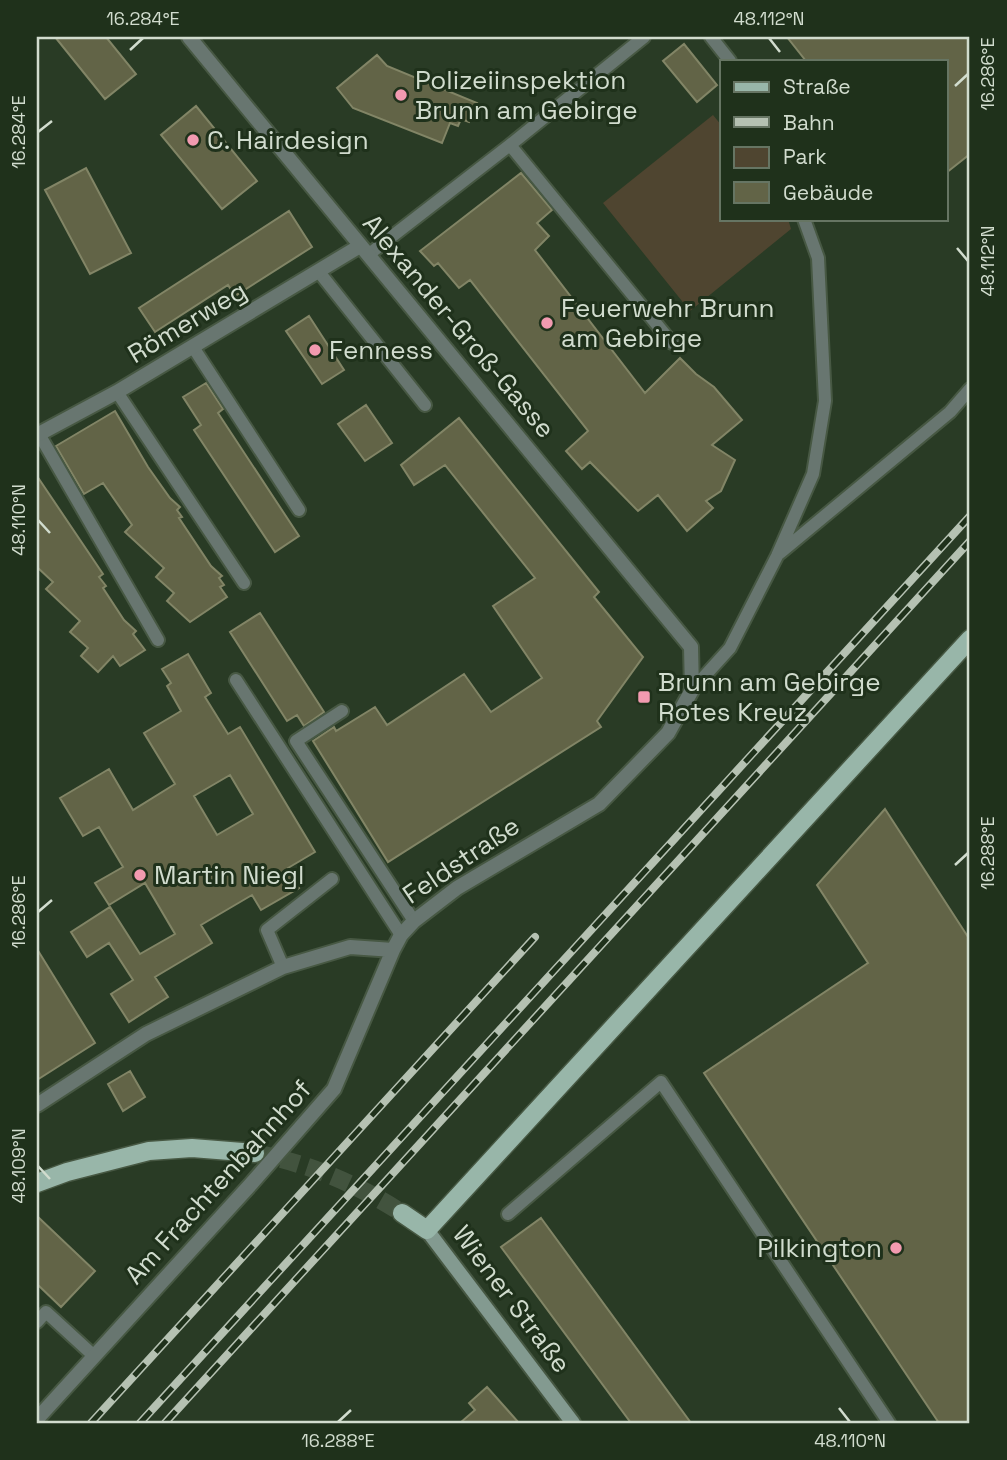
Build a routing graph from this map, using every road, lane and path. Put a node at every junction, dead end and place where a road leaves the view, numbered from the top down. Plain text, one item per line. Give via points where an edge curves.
1 (189, 37) edge
2 (644, 37) edge
3 (711, 37) edge
4 (729, 60) edge
5 (510, 145) junction
6 (804, 220) edge
7 (364, 251) junction
8 (319, 272) junction
9 (672, 343) dead end
10 (193, 347) junction
11 (970, 390) edge
12 (117, 392) junction
13 (425, 405) dead end
14 (38, 434) edge
15 (299, 510) dead end
16 (778, 556) junction
17 (244, 583) dead end
18 (970, 639) edge
19 (158, 640) dead end
20 (236, 680) dead end
21 (692, 690) junction
22 (342, 711) dead end
23 (332, 879) dead end
24 (414, 921) junction
25 (401, 935) junction
26 (393, 950) junction
27 (283, 967) junction
28 (37, 1105) edge
29 (255, 1153) tunnel mouth
30 (37, 1183) edge
31 (402, 1213) tunnel mouth
32 (508, 1214) dead end
33 (427, 1230) junction
34 (37, 1322) edge
35 (94, 1356) junction
36 (37, 1419) edge
37 (573, 1423) edge
38 (889, 1423) edge

1 - 7 street, Alexander-Groß-Gasse
2 - 5 lane
3 - 4 lane
5 - 7 lane
5 - 9 lane
6 - 16 lane via 818,258 825,401 813,474
7 - 8 street, Römerweg
7 - 21 street, Alexander-Groß-Gasse via 691,647
8 - 10 street, Römerweg
8 - 13 lane
10 - 12 street, Römerweg
10 - 15 lane
11 - 16 lane via 950,412
12 - 14 street, Römerweg
12 - 17 lane
14 - 19 lane
16 - 21 lane via 730,648
18 - 33 main road
20 - 25 lane
21 - 24 street, Feldstraße via 668,733 598,804 457,888
22 - 24 lane via 296,741
23 - 27 lane via 267,930
24 - 25 street, Feldstraße
25 - 26 street, Feldstraße
26 - 27 street via 350,947
26 - 35 street, Am Frachtenbahnhof via 334,1089
27 - 28 street via 146,1034
29 - 30 main road via 192,1148 149,1151
31 - 33 main road, Wiener Straße
32 - 38 lane via 661,1082
33 - 37 main road, Wiener Straße
34 - 35 lane via 46,1312
35 - 36 street, Am Frachtenbahnhof

